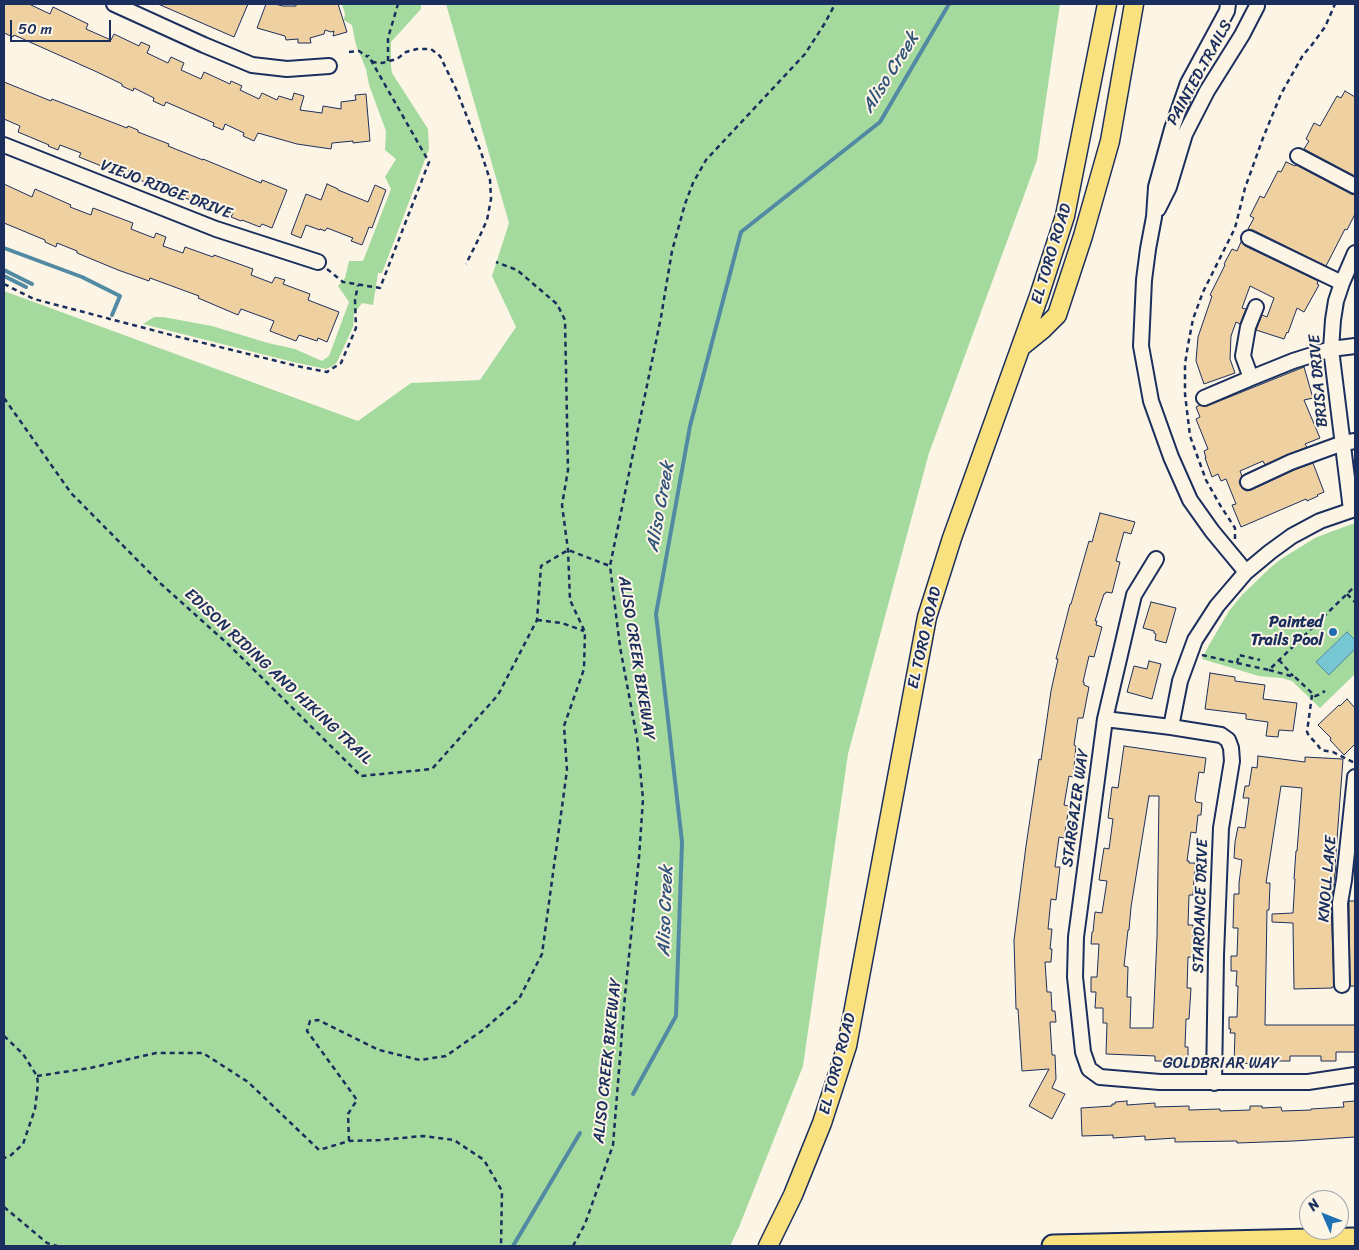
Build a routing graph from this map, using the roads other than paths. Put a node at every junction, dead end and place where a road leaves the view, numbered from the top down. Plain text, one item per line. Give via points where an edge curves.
1 (114, 4) edge
2 (1107, 4) edge
3 (1134, 4) edge
4 (1228, 4) edge
5 (1256, 4) edge
6 (329, 66) dead end
7 (4, 145) edge
8 (1298, 156) dead end
9 (1355, 186) edge
10 (1154, 217) junction
11 (1249, 238) dead end
12 (1355, 253) edge
13 (318, 262) road end
14 (1342, 283) junction
15 (1256, 307) dead end
16 (1022, 346) junction
17 (1355, 346) edge
18 (1331, 350) junction
19 (1251, 378) junction
20 (1204, 398) dead end
21 (1349, 442) edge
22 (1248, 482) dead end
23 (1353, 510) edge
24 (1156, 559) dead end
25 (1246, 572) junction
26 (1105, 719) junction
27 (1171, 727) junction
28 (1355, 777) edge
29 (1350, 880) edge
30 (1342, 985) dead end
31 (1089, 1069) joint
32 (1355, 1075) edge
33 (1214, 1083) junction
34 (1355, 1239) edge
35 (768, 1246) edge
36 (1053, 1246) edge

1 - 6 street via 252,65 287,69
2 - 16 main road, EL TORO ROAD via 1065,216
3 - 16 main road via 1110,141 1084,236 1057,314
4 - 10 street, PAINTED TRAILS via 1188,83 1172,129 1156,187
5 - 10 street, PAINTED TRAILS via 1242,35 1185,134 1169,187
7 - 13 street, VIEJO RIDGE DRIVE via 216,229
8 - 9 street
10 - 25 street, PAINTED TRAILS via 1144,280 1142,346 1151,401 1170,458 1190,500
11 - 14 street
12 - 14 street, BRISA DRIVE
14 - 18 street, BRISA DRIVE via 1336,301
15 - 19 street via 1248,327 1243,356
16 - 35 main road, EL TORO ROAD via 952,538 927,617 846,1046 822,1123
17 - 18 street
18 - 19 street
18 - 21 street, BRISA DRIVE
19 - 20 street
21 - 22 street via 1291,462
21 - 23 street, BRISA DRIVE
23 - 25 street via 1320,521 1292,536
24 - 26 street, STARGAZER WAY via 1134,595
25 - 27 street via 1217,606 1195,640 1180,682
26 - 27 street
26 - 31 street, STARGAZER WAY via 1076,936 1075,977 1083,1052
27 - 33 street, STARDANCE DRIVE via 1221,735 1231,748 1232,761 1221,828
28 - 29 street, KNOLL LAKE
29 - 30 street, KNOLL LAKE via 1340,902
31 - 33 street, GOLDBRIAR WAY via 1100,1077
32 - 33 street, GOLDBRIAR WAY via 1308,1082
34 - 36 highway

